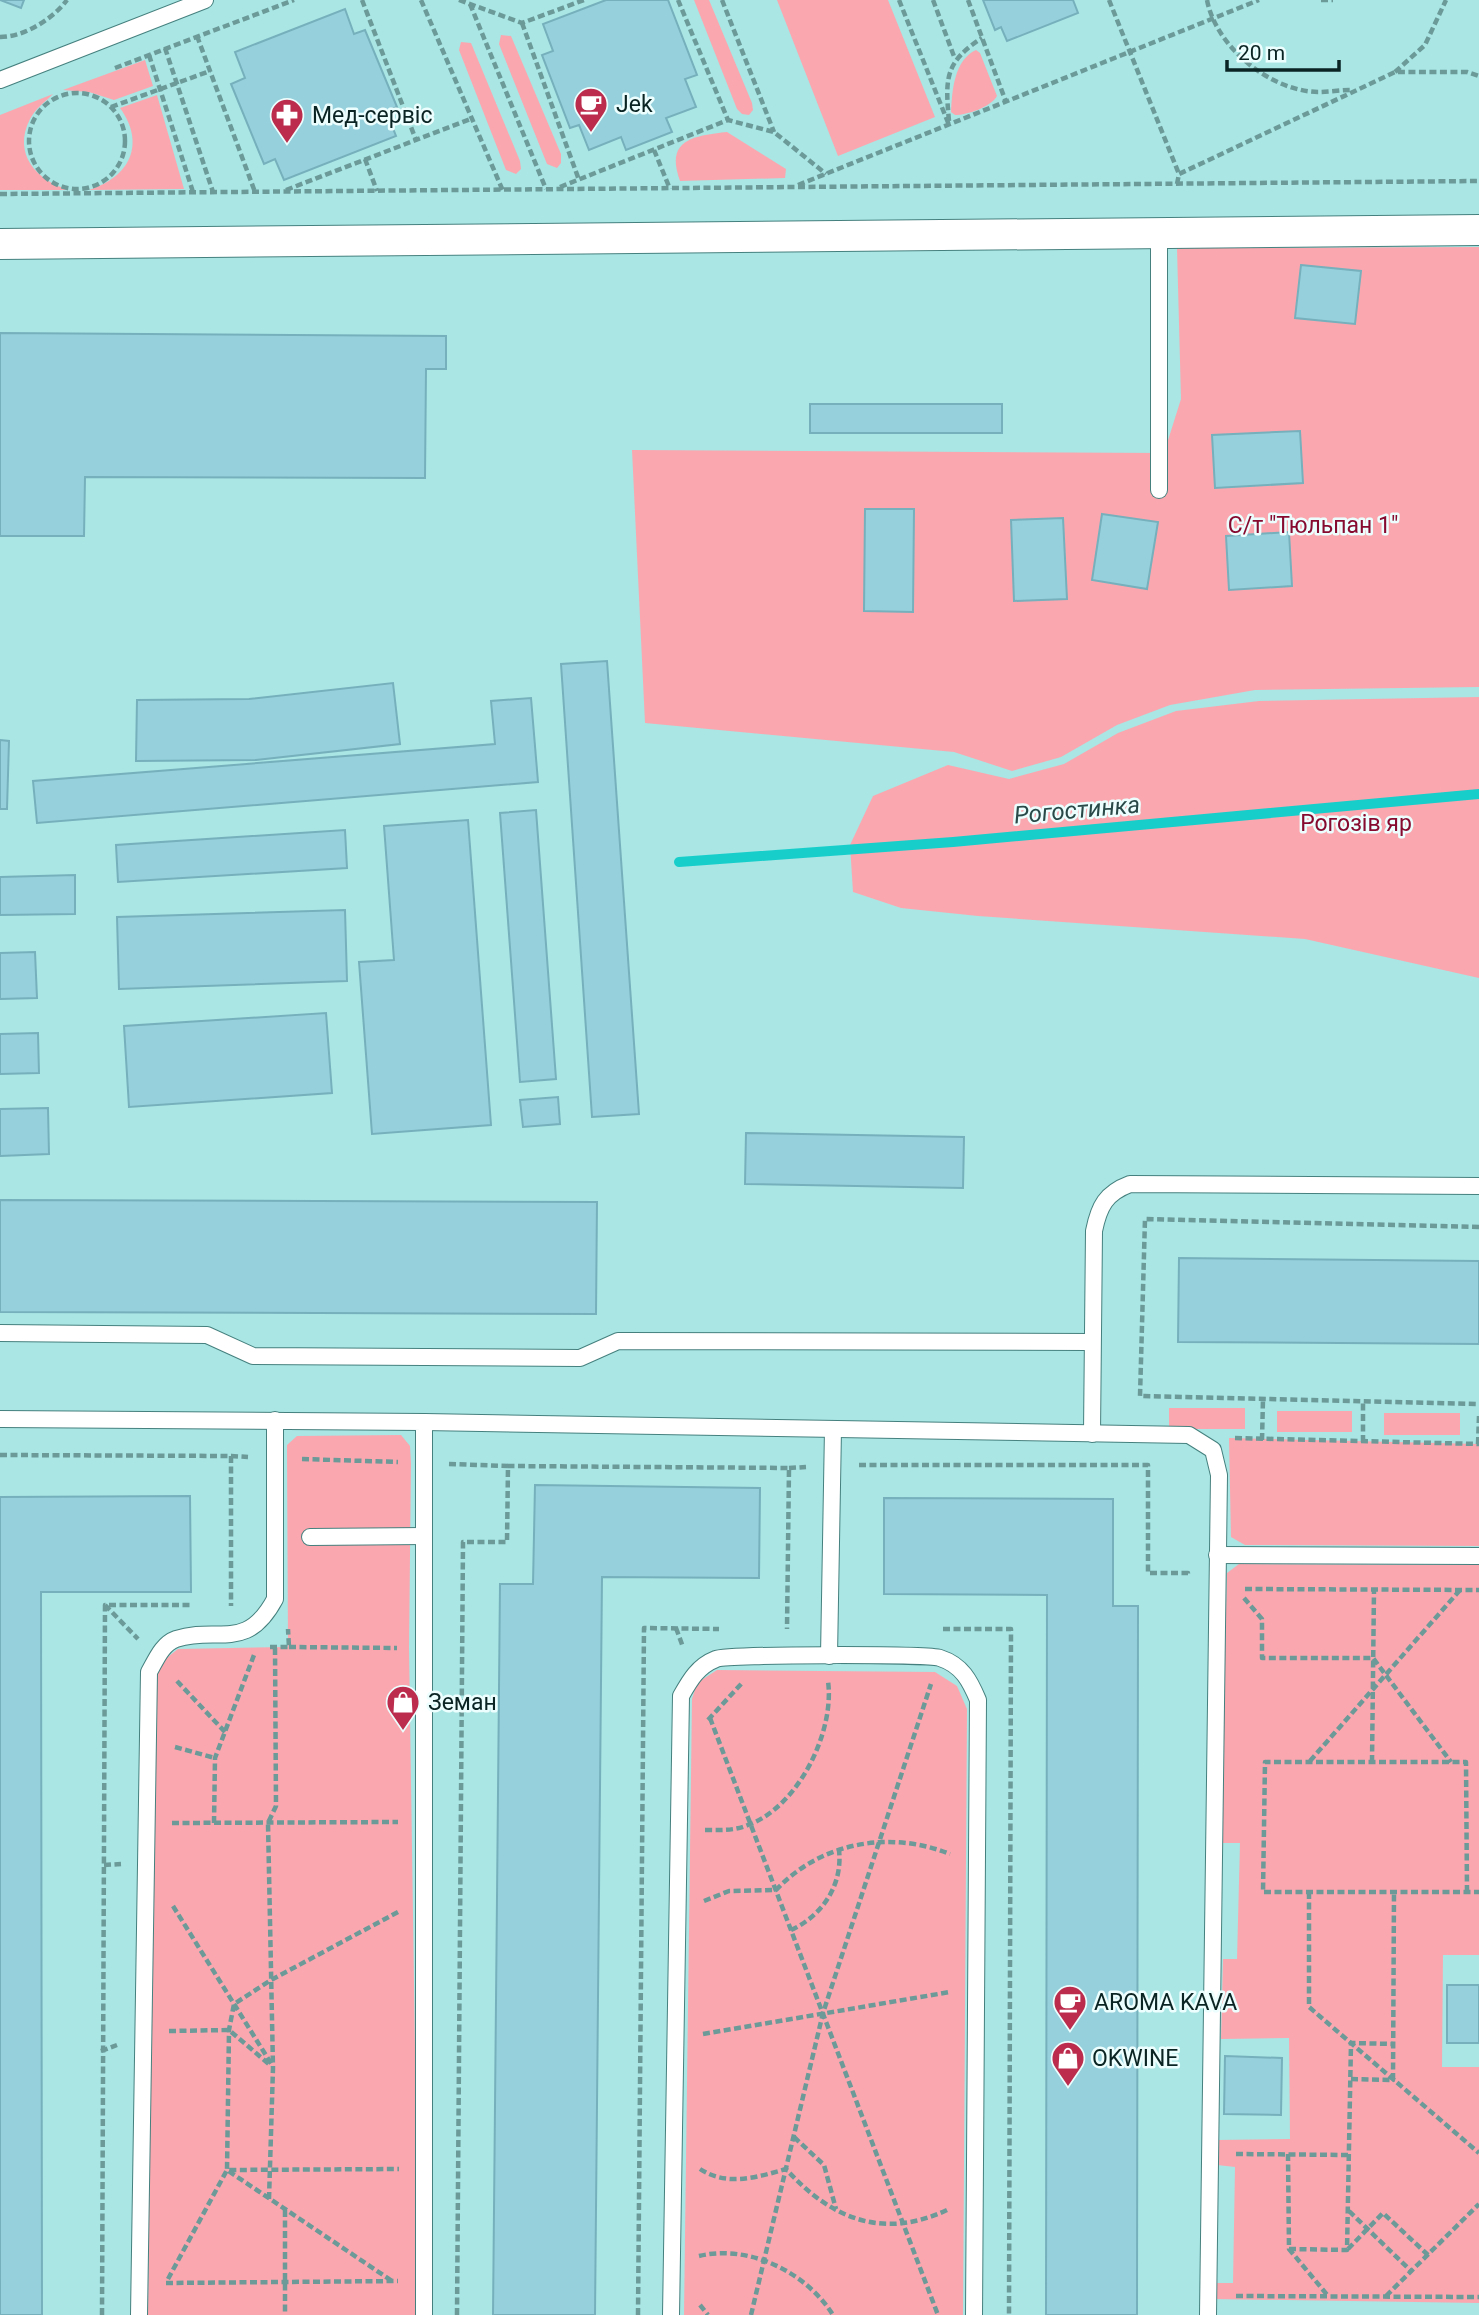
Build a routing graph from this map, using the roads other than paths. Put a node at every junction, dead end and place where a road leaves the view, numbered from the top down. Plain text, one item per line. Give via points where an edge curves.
1 (205, 0) edge
2 (0, 80) edge
3 (1479, 230) edge
4 (1158, 233) junction
5 (0, 244) edge
6 (1159, 490) dead end
7 (1479, 1186) edge
8 (0, 1333) edge
9 (1091, 1342) junction
10 (0, 1419) edge
11 (275, 1420) junction
12 (424, 1422) junction
13 (833, 1430) junction
14 (1092, 1434) junction
15 (424, 1536) junction
16 (310, 1537) dead end
17 (1217, 1555) junction
18 (1479, 1556) edge
19 (828, 1664) junction
20 (139, 2315) edge
21 (424, 2315) edge
22 (671, 2315) edge
23 (974, 2315) edge
24 (1208, 2315) edge

1 - 2 lane
3 - 4 street
4 - 5 street
4 - 6 lane
7 - 9 lane via 1130,1184 1114,1190 1098,1211 1094,1231
8 - 9 lane via 207,1335 253,1356 580,1358 618,1341
9 - 14 lane
10 - 11 lane
11 - 12 lane
11 - 20 lane via 275,1599 264,1618 237,1634 175,1640 159,1652 149,1672
12 - 13 lane
12 - 15 lane
13 - 14 lane
13 - 19 lane
14 - 17 lane via 1189,1435 1213,1450 1219,1475
15 - 16 lane
15 - 21 lane
17 - 18 lane
17 - 24 lane
19 - 22 lane via 718,1658 693,1673 681,1696
19 - 23 lane via 940,1658 968,1675 978,1700

